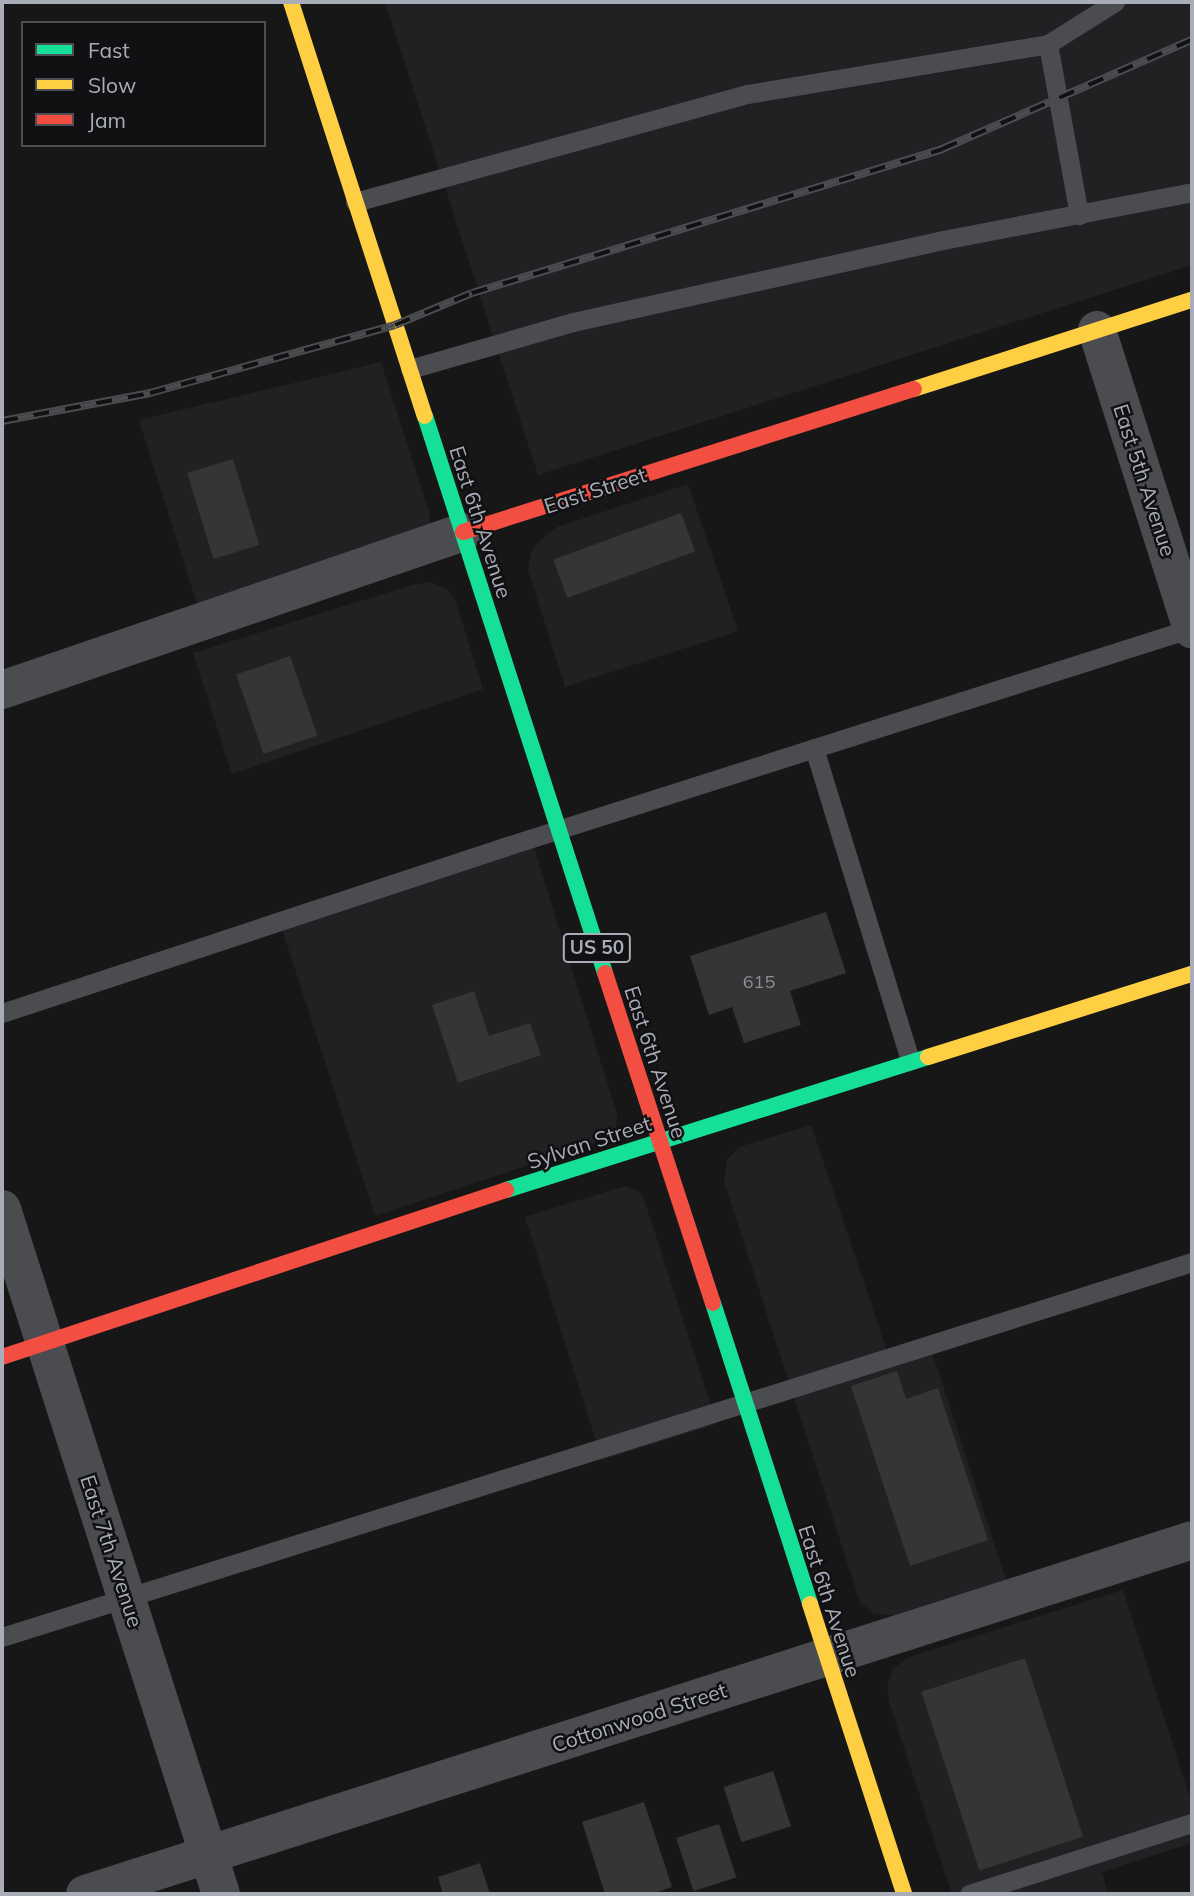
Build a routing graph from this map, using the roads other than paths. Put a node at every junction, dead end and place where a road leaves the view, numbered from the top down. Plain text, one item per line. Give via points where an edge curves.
1 (290, 2) edge
2 (1115, 2) edge
3 (1048, 44) junction
4 (1192, 192) edge
5 (355, 202) junction
6 (1079, 215) junction
7 (1192, 300) edge
8 (1097, 330) junction
9 (410, 369) junction
10 (463, 532) junction
11 (1192, 629) edge
12 (2, 690) edge
13 (814, 748) junction
14 (559, 830) junction
15 (1192, 974) edge
16 (2, 1013) edge
17 (910, 1061) junction
18 (659, 1141) junction
19 (2, 1209) edge
20 (1192, 1262) edge
21 (45, 1344) junction
22 (2, 1357) edge
23 (745, 1404) junction
24 (1192, 1540) edge
25 (126, 1596) junction
26 (2, 1637) edge
27 (826, 1657) junction
28 (1192, 1823) edge
29 (208, 1854) junction
30 (85, 1894) edge
31 (221, 1894) edge
32 (904, 1894) edge
33 (969, 1894) edge

1 - 5 street, East 6th Avenue / US 50
2 - 3 lane
3 - 5 lane via 747,94
3 - 6 lane
4 - 6 lane
5 - 9 street, East 6th Avenue / US 50
6 - 9 lane via 943,240 573,322
7 - 8 street, East Street
8 - 10 street, East Street
8 - 11 street, East 5th Avenue
9 - 10 street, East 6th Avenue / US 50
10 - 12 street, East Street
10 - 14 street, East 6th Avenue / US 50
11 - 13 lane
13 - 14 lane
13 - 17 lane
14 - 16 lane
14 - 18 street, East 6th Avenue / US 50
15 - 17 street, Sylvan Street
17 - 18 street, Sylvan Street
18 - 21 street, Sylvan Street
18 - 23 street, East 6th Avenue / US 50
19 - 21 street, East 7th Avenue
20 - 23 lane
21 - 22 street, Sylvan Street
21 - 25 street, East 7th Avenue
23 - 25 lane
23 - 27 street, East 6th Avenue / US 50
24 - 27 street, Cottonwood Street
25 - 26 lane
25 - 29 street, East 7th Avenue
27 - 29 street, Cottonwood Street
27 - 32 street, East 6th Avenue / US 50
28 - 33 lane
29 - 30 street, Cottonwood Street
29 - 31 street, East 7th Avenue

